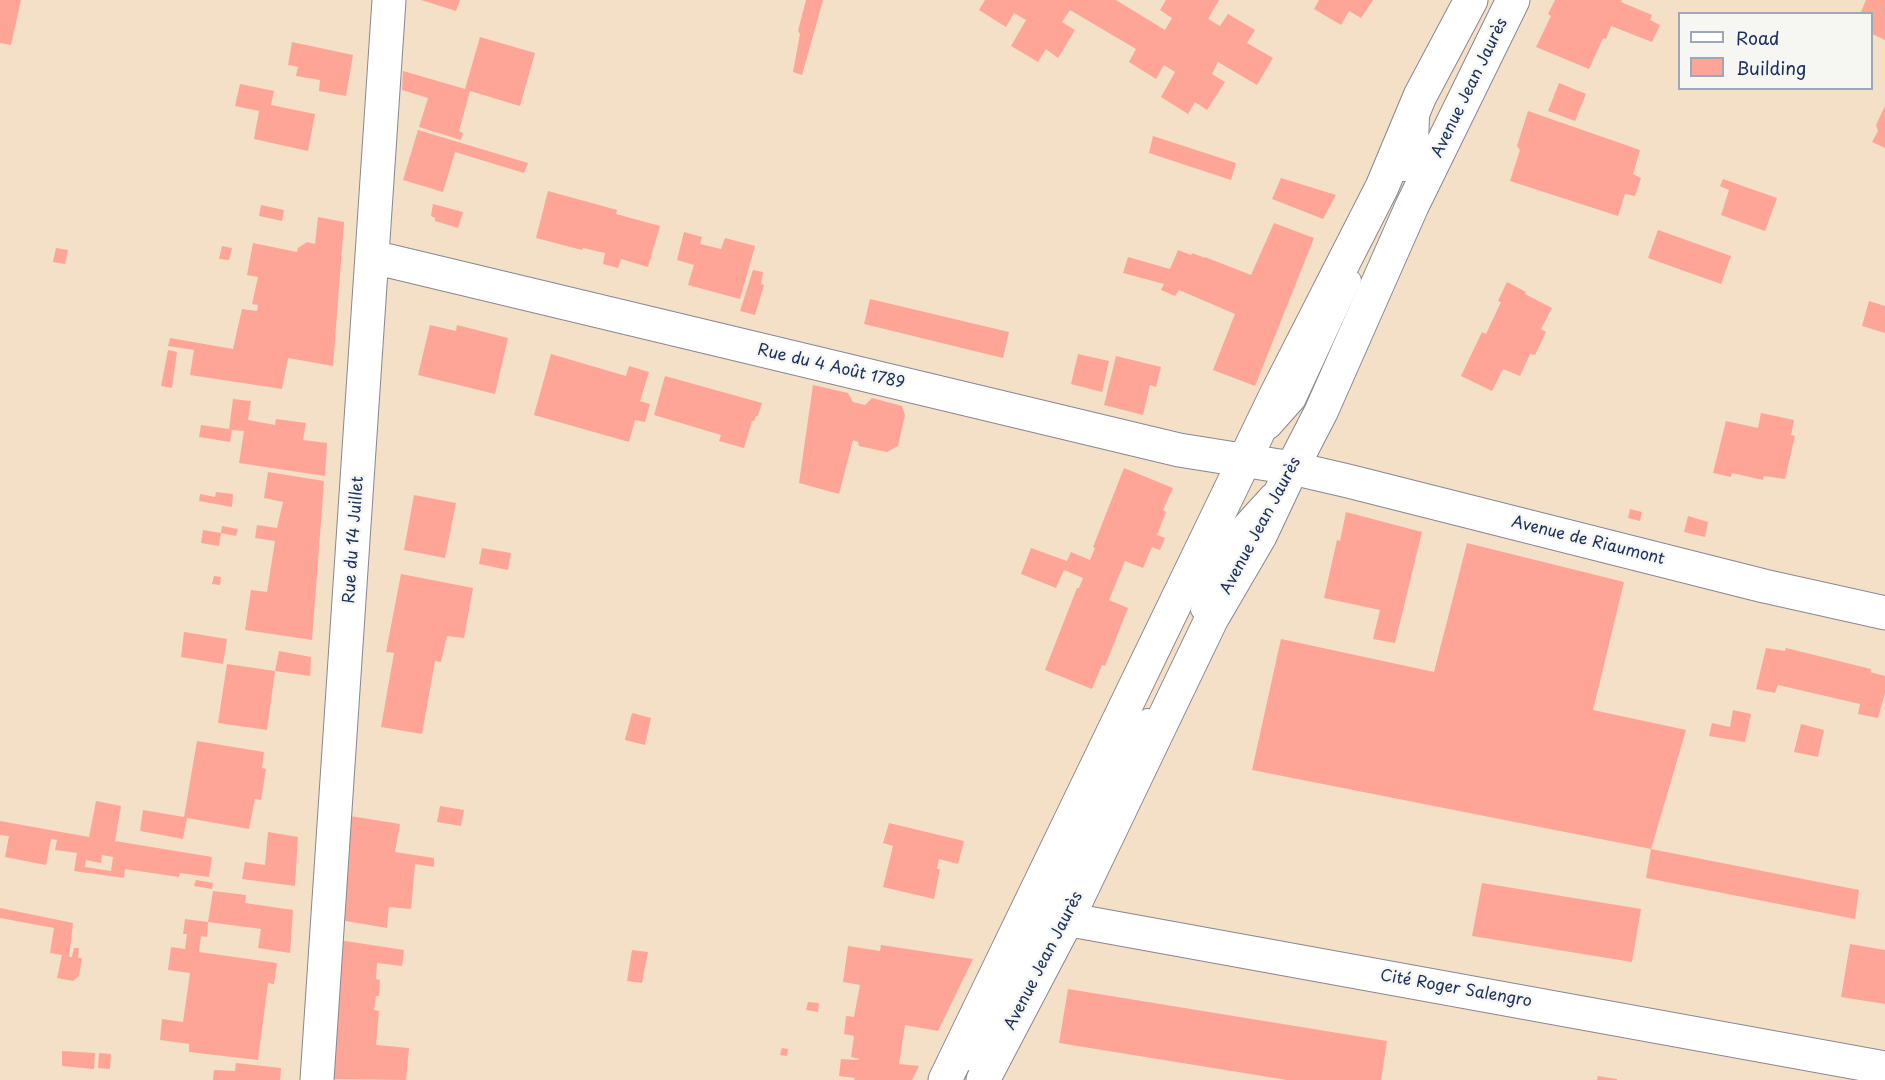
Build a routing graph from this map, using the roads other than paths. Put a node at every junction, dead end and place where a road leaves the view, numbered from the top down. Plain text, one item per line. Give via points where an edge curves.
1 (389, 0) edge
2 (1471, 0) edge
3 (1495, 0) edge
4 (1513, 0) edge
5 (1492, 44) junction
6 (373, 258) junction
7 (1244, 460) junction
8 (1292, 468) junction
9 (1885, 613) edge
10 (1046, 915) junction
11 (1885, 1068) edge
12 (317, 1080) edge
13 (945, 1080) edge
14 (963, 1080) edge
15 (983, 1080) edge

1 - 6 street, Rue du 14 Juillet
2 - 7 street, Avenue Jean Jaurès via 1420,96 1382,187
3 - 5 lane
4 - 5 street, Avenue Jean Jaurès
5 - 8 street, Avenue Jean Jaurès via 1408,217 1322,412
6 - 7 street, Rue du 4 Août 1789 via 1179,450
6 - 12 street, Rue du 14 Juillet
7 - 8 street, Rue du 4 Août 1789
7 - 10 street, Avenue Jean Jaurès
8 - 9 street, Avenue de Riaumont
8 - 10 street, Avenue Jean Jaurès via 1260,536
10 - 11 street, Cité Roger Salengro
10 - 13 street, Avenue Jean Jaurès
10 - 14 lane
10 - 15 street, Avenue Jean Jaurès

